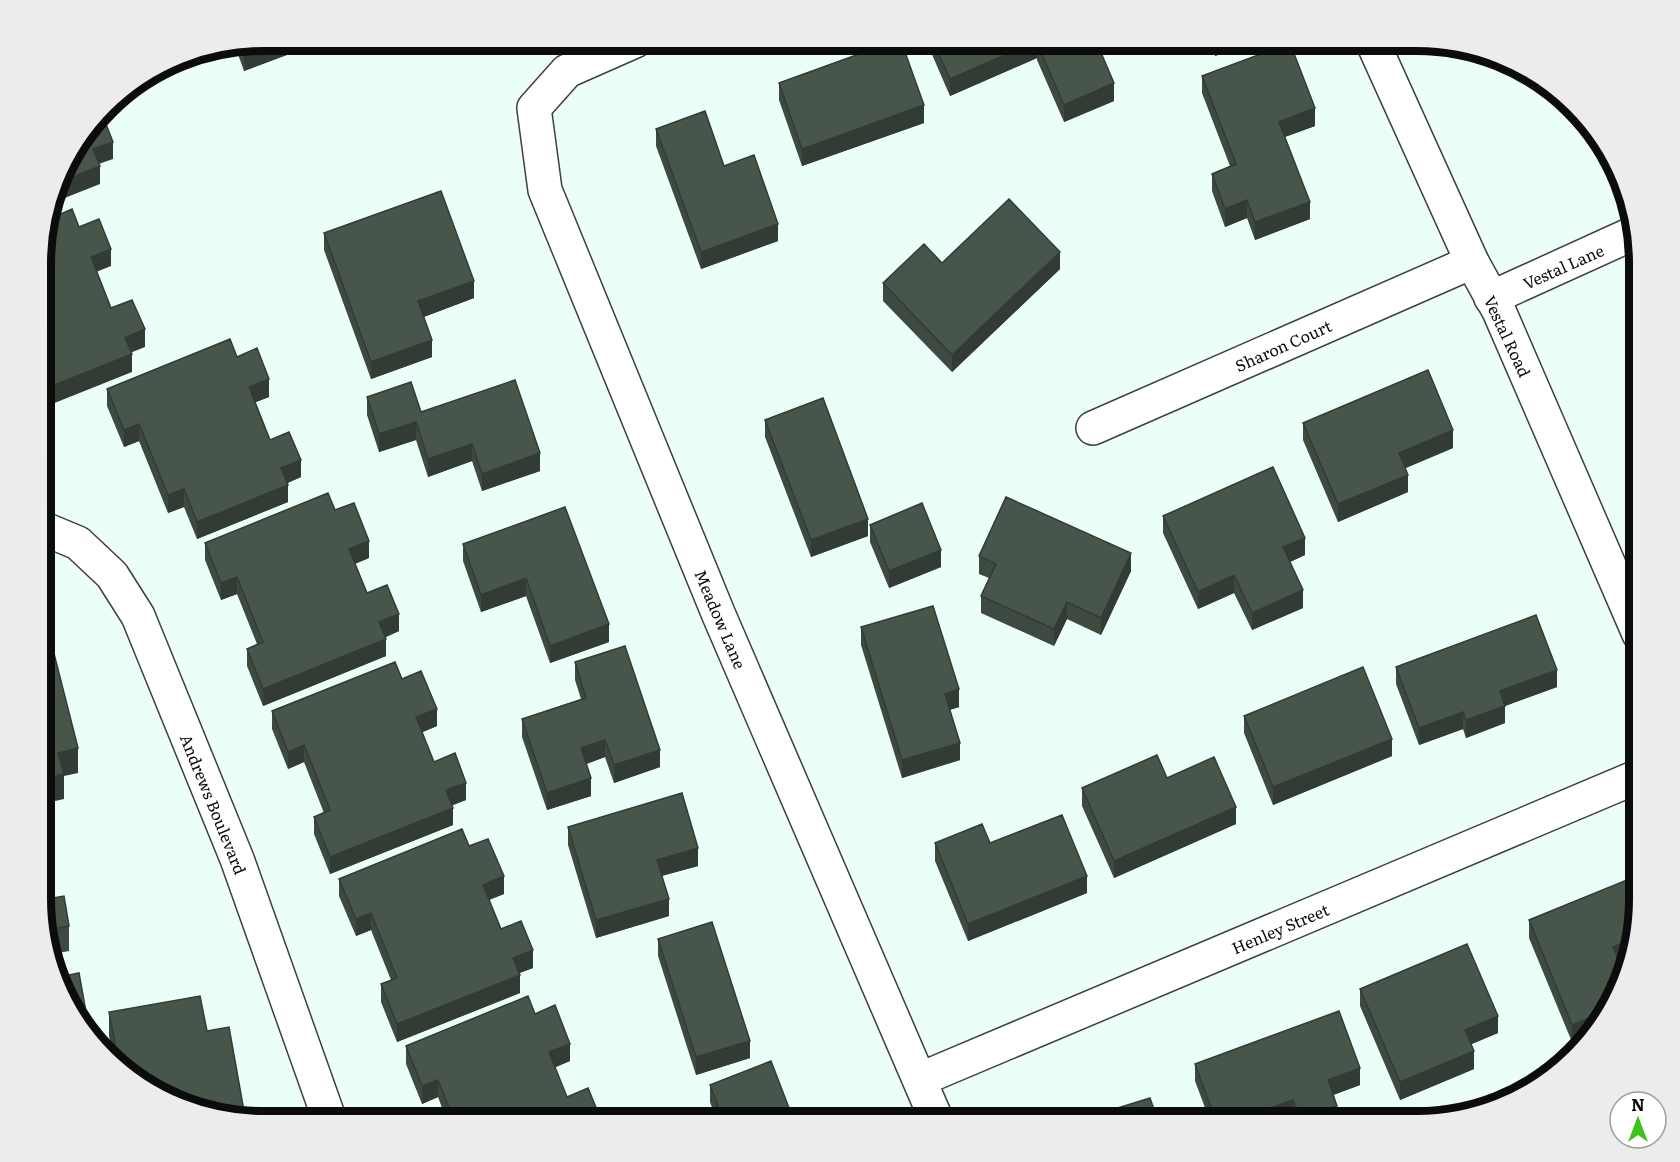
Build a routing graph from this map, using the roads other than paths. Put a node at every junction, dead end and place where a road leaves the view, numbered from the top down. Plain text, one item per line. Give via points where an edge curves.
1 (612, 51) edge
2 (1377, 51) edge
3 (1627, 236) edge
4 (1472, 262) junction
5 (1491, 298) junction
6 (1093, 428) dead end
7 (51, 532) edge
8 (1629, 611) edge
9 (1629, 780) edge
10 (921, 1079) junction
11 (326, 1111) edge
12 (933, 1111) edge

1 - 10 street, Meadow Lane via 567,71 534,108 546,190 718,613
2 - 4 street, Vestal Road
3 - 5 street, Vestal Lane
4 - 5 street, Vestal Road
4 - 6 street, Sharon Court
5 - 8 street, Vestal Road
7 - 11 street, Andrews Boulevard via 78,543 112,575 138,616 237,859
9 - 10 street, Henley Street
10 - 12 street, Meadow Lane

